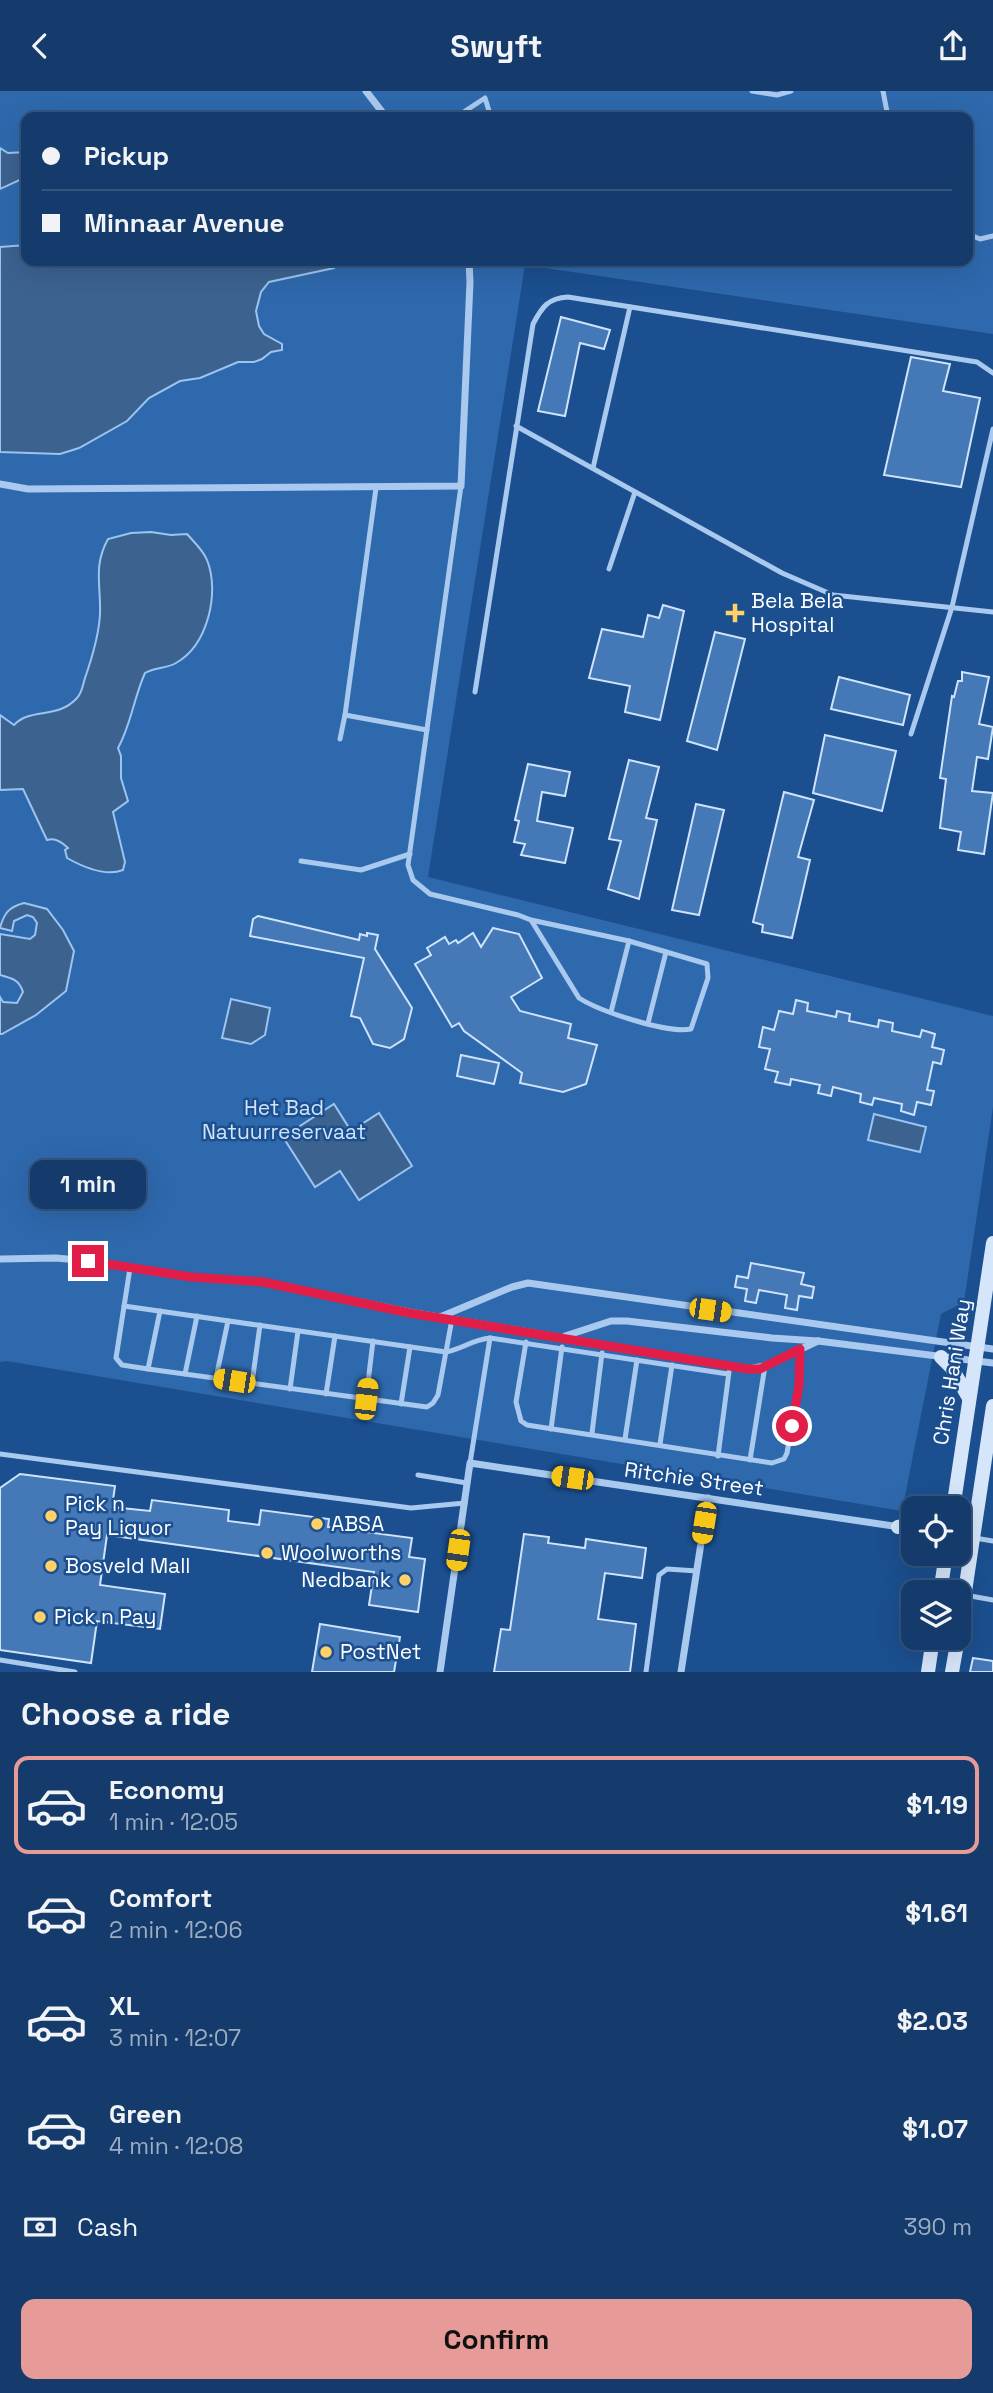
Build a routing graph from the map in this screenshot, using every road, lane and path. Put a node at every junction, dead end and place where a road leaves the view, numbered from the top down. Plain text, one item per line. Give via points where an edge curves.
1 (366, 91) edge
2 (488, 91) edge
3 (751, 91) edge
4 (791, 91) edge
5 (883, 91) edge
6 (485, 98) junction
7 (382, 112) edge
8 (464, 112) edge
9 (489, 112) edge
10 (887, 112) edge
11 (973, 236) edge
12 (993, 236) edge
13 (469, 266) edge
14 (630, 307) junction
15 (993, 373) edge
16 (516, 426) junction
17 (993, 429) edge
18 (593, 468) junction
19 (0, 484) edge
20 (461, 487) junction
21 (376, 488) junction
22 (635, 492) junction
23 (609, 569) dead end
24 (952, 607) junction
25 (993, 612) edge
26 (475, 692) dead end
27 (345, 715) junction
28 (427, 730) junction
29 (911, 734) dead end
30 (340, 739) dead end
31 (410, 854) junction
32 (301, 861) dead end
33 (531, 920) junction
34 (629, 941) junction
35 (666, 952) junction
36 (611, 1012) junction
37 (648, 1023) junction
38 (993, 1243) edge
39 (0, 1259) edge
40 (130, 1268) junction
41 (124, 1306) junction
42 (160, 1311) junction
43 (197, 1316) junction
44 (439, 1317) junction
45 (452, 1319) junction
46 (228, 1321) junction
47 (260, 1325) junction
48 (298, 1331) junction
49 (335, 1336) junction
50 (561, 1337) junction
51 (490, 1338) junction
52 (373, 1341) junction
53 (818, 1341) junction
54 (526, 1342) junction
55 (410, 1347) junction
56 (562, 1347) junction
57 (800, 1349) junction
58 (993, 1349) edge
59 (446, 1352) junction
60 (602, 1353) junction
61 (976, 1354) junction
62 (941, 1357) junction
63 (637, 1360) junction
64 (993, 1363) edge
65 (672, 1365) junction
66 (765, 1366) junction
67 (148, 1369) junction
68 (729, 1370) junction
69 (185, 1374) junction
70 (216, 1378) junction
71 (252, 1383) junction
72 (290, 1389) junction
73 (326, 1394) junction
74 (969, 1398) junction
75 (366, 1399) junction
76 (401, 1404) junction
77 (993, 1406) edge
78 (551, 1429) junction
79 (592, 1433) junction
80 (625, 1439) junction
81 (660, 1444) junction
82 (0, 1454) edge
83 (718, 1456) junction
84 (750, 1460) junction
85 (470, 1463) junction
86 (959, 1469) junction
87 (418, 1475) dead end
88 (467, 1482) junction
89 (949, 1496) edge
90 (955, 1496) edge
91 (708, 1498) junction
92 (464, 1503) junction
93 (971, 1513) edge
94 (898, 1527) edge
95 (971, 1538) edge
96 (993, 1541) edge
97 (696, 1571) junction
98 (971, 1596) edge
99 (993, 1600) edge
100 (931, 1650) edge
101 (956, 1650) edge
102 (0, 1660) edge
103 (75, 1672) edge
104 (440, 1672) edge
105 (646, 1672) edge
106 (681, 1672) edge
107 (928, 1672) edge
108 (953, 1672) edge

1 - 7 street
2 - 6 lane
3 - 4 lane via 777,95
5 - 10 lane
6 - 8 lane
6 - 9 lane
11 - 12 lane
13 - 20 street
14 - 15 lane via 977,362
14 - 16 lane via 568,297 553,298 542,308 533,324
14 - 18 lane
16 - 18 lane
16 - 26 lane
17 - 24 lane
18 - 22 lane
19 - 21 street via 28,489
20 - 21 street
20 - 28 lane
21 - 27 lane
22 - 23 lane
22 - 24 lane via 821,591 871,601
24 - 25 lane
24 - 29 lane
27 - 28 lane
27 - 30 lane
28 - 31 lane
31 - 32 lane via 361,870
31 - 33 lane via 413,880 430,894
33 - 34 lane
33 - 36 lane via 579,998
34 - 35 lane
34 - 36 lane
35 - 37 lane
35 - 37 lane via 706,964 708,978 691,1029
36 - 37 lane
38 - 61 main road, Chris Hani Way
39 - 40 street via 56,1258
40 - 41 lane
40 - 44 street via 263,1282
41 - 42 lane
41 - 67 lane via 116,1358 122,1365
42 - 43 lane
42 - 67 lane
43 - 46 lane
43 - 69 lane
44 - 45 street
44 - 61 street via 528,1283
45 - 50 street
45 - 59 lane
46 - 47 lane
46 - 70 lane
47 - 48 lane
47 - 71 lane
48 - 49 lane
48 - 72 lane
49 - 52 lane
49 - 73 lane
50 - 53 street via 611,1321
50 - 68 street
51 - 54 lane
51 - 59 lane
51 - 85 lane
52 - 55 lane
52 - 75 lane
53 - 57 street
53 - 62 street
54 - 56 lane
54 - 78 lane via 516,1402 521,1421
55 - 59 lane
55 - 76 lane
56 - 60 lane
56 - 78 lane
57 - 66 street
57 - 84 lane via 787,1453 779,1462
58 - 61 street
59 - 76 lane via 433,1403
60 - 63 lane
60 - 79 lane
61 - 62 street
61 - 64 street
61 - 74 main road, Chris Hani Way
62 - 74 main road
63 - 65 lane
63 - 80 lane
65 - 68 lane
65 - 81 lane
66 - 68 street
66 - 84 lane
67 - 69 lane
68 - 83 lane
69 - 70 lane
70 - 71 lane
71 - 72 lane
72 - 73 lane
73 - 75 lane
74 - 86 main road, Chris Hani Way
75 - 76 lane
77 - 93 main road
78 - 79 lane
79 - 80 lane
80 - 81 lane
81 - 83 lane
82 - 92 lane via 411,1508
83 - 84 lane
85 - 88 street
85 - 91 street, Ritchie Street
86 - 89 main road
86 - 90 main road, Chris Hani Way
87 - 88 lane
88 - 92 street
91 - 94 street, Ritchie Street
91 - 97 street
92 - 104 street
95 - 96 lane
97 - 105 lane via 667,1569 659,1575
97 - 106 street
98 - 99 lane
100 - 107 main road
101 - 108 main road
102 - 103 lane

